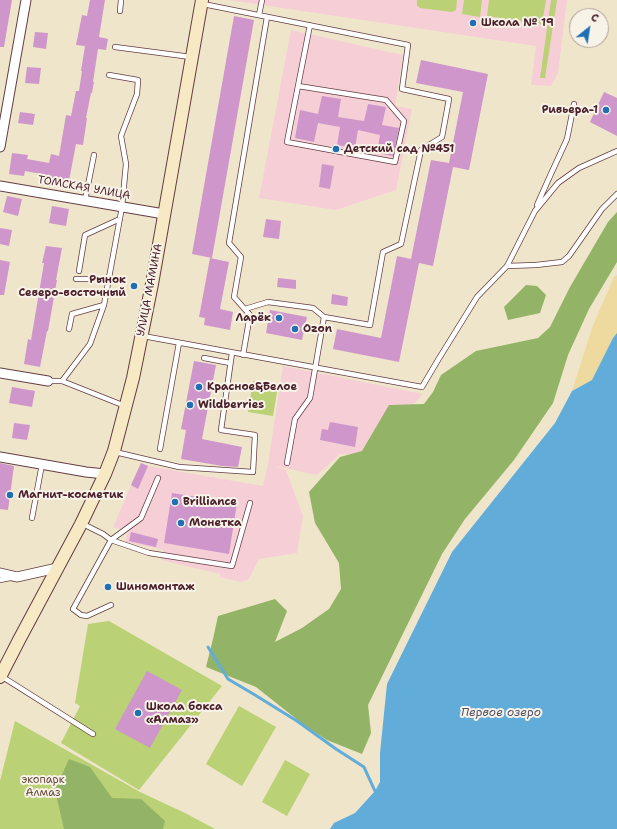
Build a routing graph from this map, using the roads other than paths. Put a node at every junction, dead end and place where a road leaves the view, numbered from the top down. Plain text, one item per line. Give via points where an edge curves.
1 (26, 0) edge
2 (121, 0) edge
3 (262, 0) edge
4 (202, 2) edge
5 (120, 11) dead end
6 (259, 15) junction
7 (268, 17) junction
8 (310, 25) junction
9 (116, 47) dead end
10 (192, 58) junction
11 (109, 75) dead end
12 (298, 86) junction
13 (574, 104) dead end
14 (0, 147) edge
15 (617, 151) edge
16 (94, 155) dead end
17 (0, 186) edge
18 (617, 194) edge
19 (84, 200) junction
20 (122, 207) junction
21 (535, 211) junction
22 (164, 214) junction
23 (120, 218) junction
24 (507, 266) junction
25 (79, 271) dead end
26 (76, 279) dead end
27 (109, 279) junction
28 (104, 305) junction
29 (245, 309) junction
30 (324, 317) junction
31 (69, 329) dead end
32 (141, 336) junction
33 (179, 343) junction
34 (232, 352) junction
35 (242, 354) junction
36 (204, 358) dead end
37 (230, 363) junction
38 (315, 368) junction
39 (0, 373) edge
40 (62, 380) junction
41 (48, 381) joint
42 (126, 406) junction
43 (160, 449) dead end
44 (114, 451) junction
45 (0, 457) edge
46 (287, 463) dead end
47 (42, 464) junction
48 (105, 474) junction
49 (158, 478) dead end
50 (250, 503) dead end
51 (32, 518) dead end
52 (81, 524) junction
53 (111, 540) junction
54 (57, 568) junction
55 (0, 573) edge
56 (17, 577) junction
57 (0, 580) edge
58 (111, 605) dead end
59 (0, 676) edge
60 (93, 734) dead end

1 - 14 street
2 - 5 lane
3 - 6 lane
4 - 6 lane
4 - 10 main road, УЛИЦА МАМИНА
6 - 7 lane
7 - 8 lane
7 - 29 lane via 229,243 241,257 234,297
8 - 12 lane
8 - 30 lane via 408,45 402,89 450,99 442,137 421,150 401,244 384,252 370,325
9 - 10 lane
10 - 22 main road, УЛИЦА МАМИНА
11 - 20 lane via 138,80 137,94 121,136 126,164
12 - 12 lane via 287,142 395,162 404,120 386,100
13 - 21 lane via 567,139
15 - 21 lane via 579,168 558,183
16 - 19 lane
17 - 19 street, ТОМСКАЯ УЛИЦА
18 - 24 lane via 602,209 562,262
19 - 20 street, ТОМСКАЯ УЛИЦА
20 - 22 street, ТОМСКАЯ УЛИЦА
20 - 23 lane
21 - 24 lane
22 - 32 main road, УЛИЦА МАМИНА
23 - 25 lane via 85,235
23 - 27 lane
24 - 38 lane via 477,297 422,387
26 - 27 lane
27 - 28 lane
28 - 31 lane via 72,314
28 - 40 lane via 90,344
29 - 30 lane via 268,302 313,308
29 - 35 lane via 250,315
30 - 38 lane
32 - 33 lane
32 - 42 main road, УЛИЦА МАМИНА
33 - 34 lane
33 - 43 lane
34 - 35 lane
34 - 37 lane
35 - 38 lane
36 - 37 lane
37 - 44 lane via 221,430 255,435 253,472 179,467
38 - 46 lane via 310,398 294,420
39 - 41 street
40 - 41 lane
40 - 42 lane
42 - 44 main road, УЛИЦА МАМИНА
44 - 48 main road, УЛИЦА МАМИНА
45 - 47 street
47 - 48 street
47 - 51 lane
48 - 52 main road, УЛИЦА МАМИНА
49 - 53 lane via 141,518
50 - 53 lane via 232,566 149,553
52 - 53 lane
52 - 54 main road, УЛИЦА МАМИНА
53 - 58 lane via 73,609 87,616
54 - 56 street
54 - 59 main road, УЛИЦА МАМИНА
55 - 56 street
56 - 57 lane
59 - 60 lane

